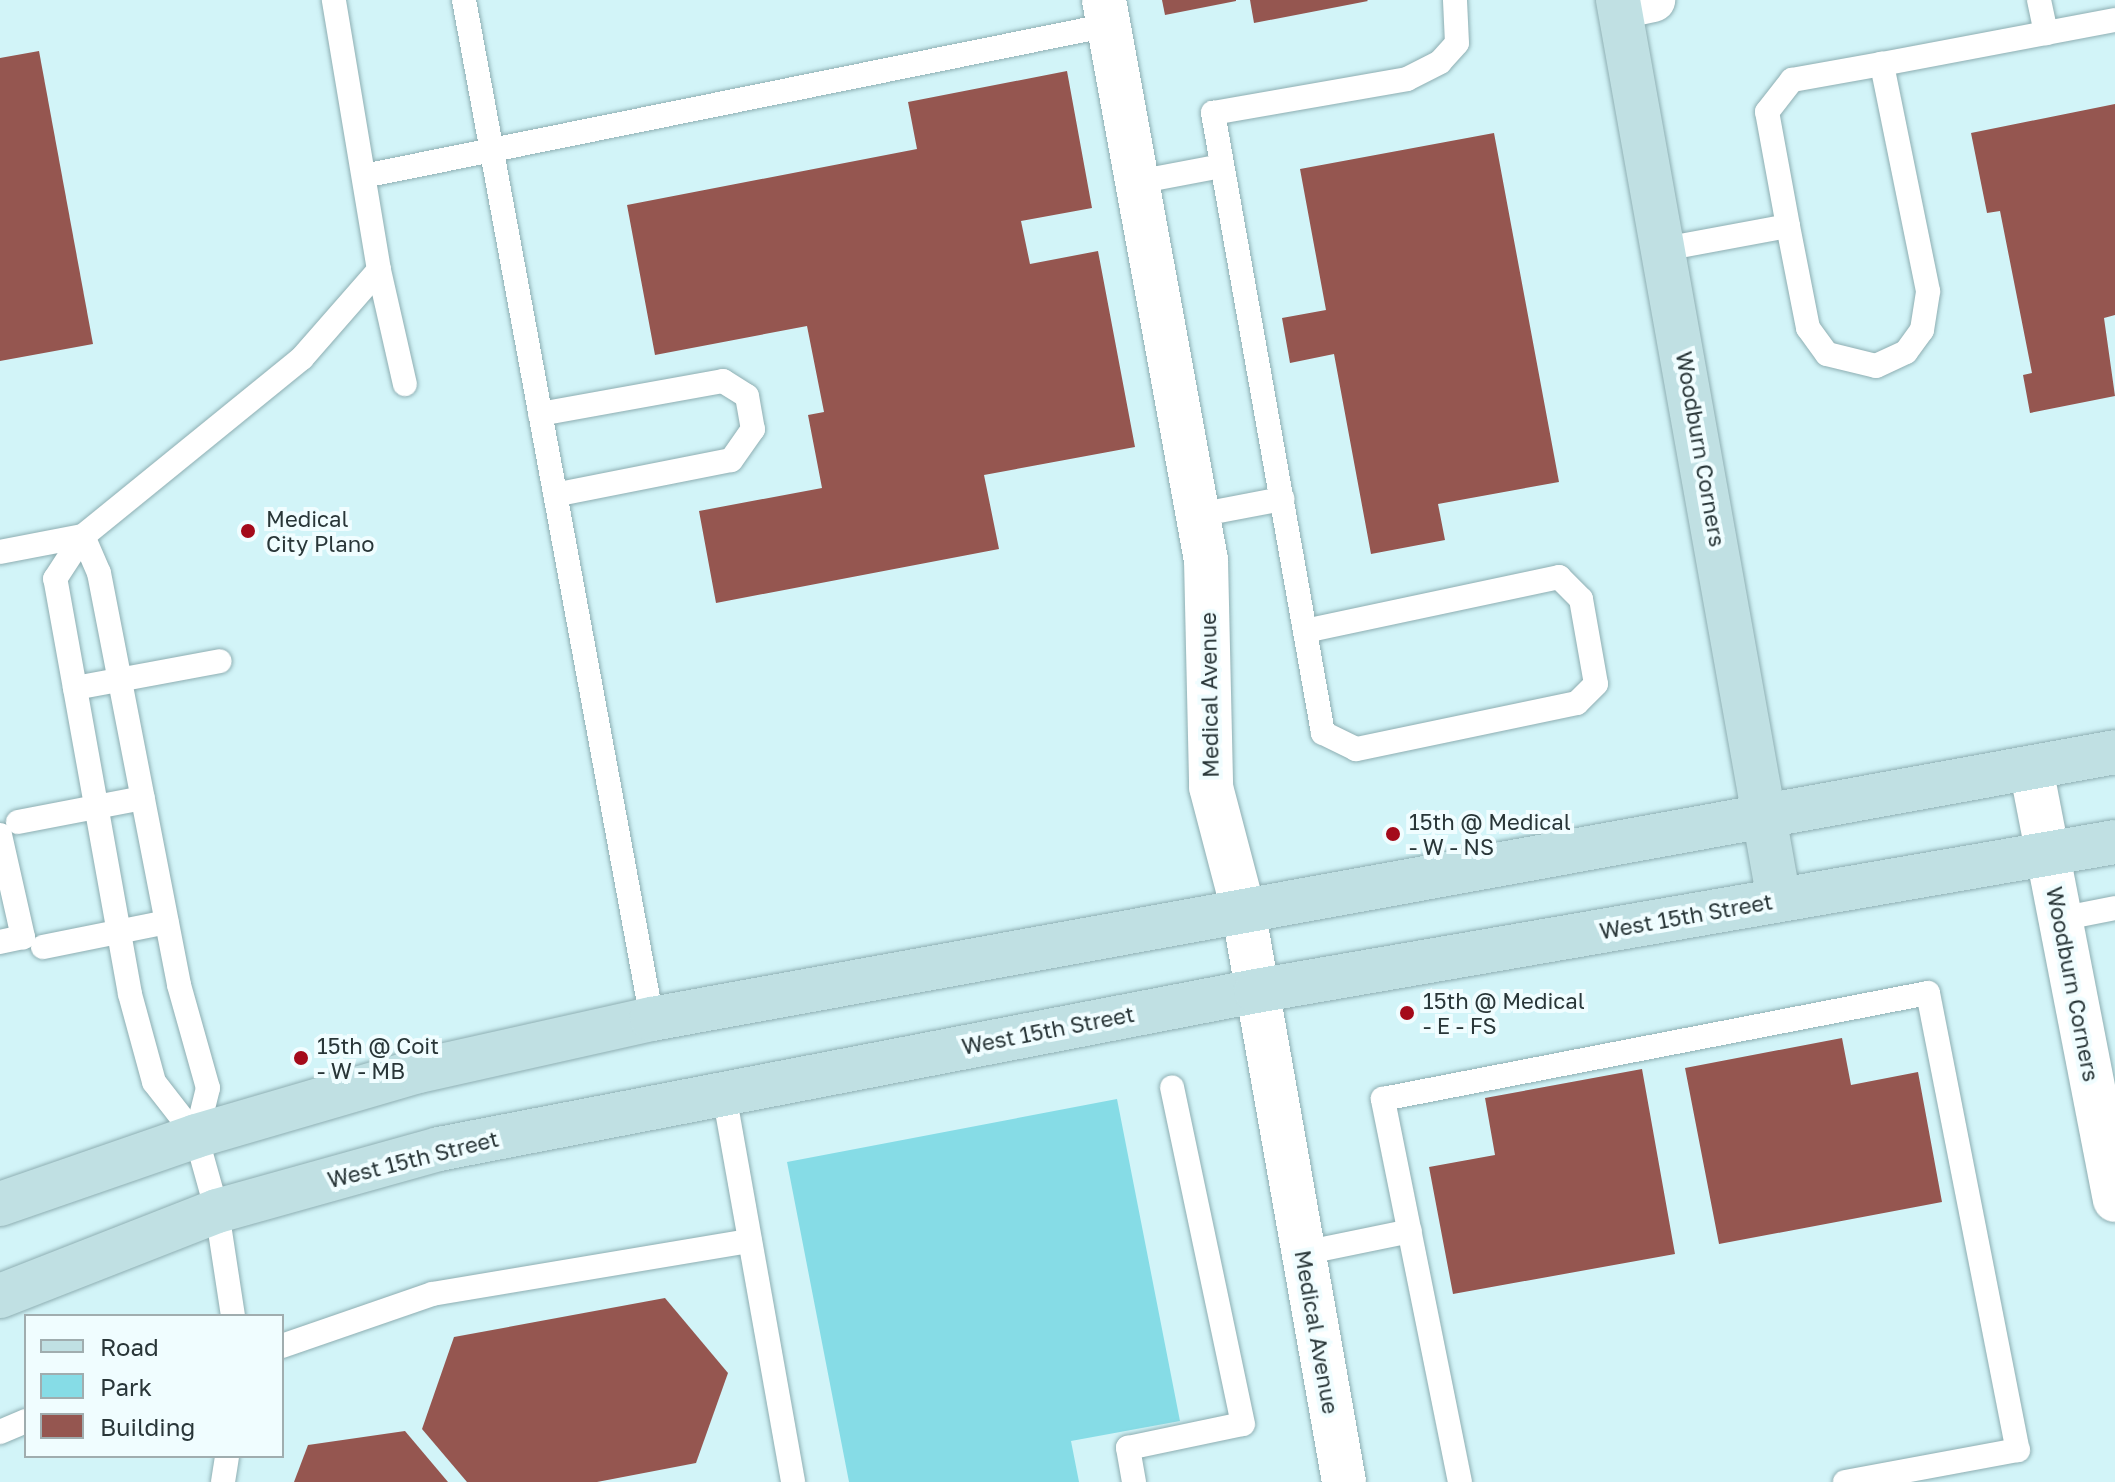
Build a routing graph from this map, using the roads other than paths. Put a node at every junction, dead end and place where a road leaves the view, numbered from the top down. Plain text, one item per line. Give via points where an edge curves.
1 (334, 0) edge
2 (464, 0) edge
3 (1455, 0) edge
4 (2039, 0) edge
5 (1630, 2) edge
6 (1106, 13) edge
7 (2115, 20) edge
8 (2046, 33) junction
9 (1882, 64) junction
10 (490, 149) junction
11 (1222, 166) junction
12 (364, 176) junction
13 (1137, 182) junction
14 (1788, 226) junction
15 (1664, 249) junction
16 (379, 270) junction
17 (405, 384) dead end
18 (540, 414) junction
19 (555, 495) junction
20 (1282, 499) junction
21 (1198, 515) junction
22 (83, 536) junction
23 (0, 552) edge
24 (1305, 631) junction
25 (220, 661) dead end
26 (120, 681) junction
27 (75, 688) junction
28 (2115, 752) edge
29 (2031, 768) junction
30 (143, 798) junction
31 (94, 808) junction
32 (1767, 813) junction
33 (9, 829) edge
34 (2115, 842) edge
35 (2048, 854) junction
36 (1779, 900) junction
37 (2115, 908) edge
38 (1243, 909) junction
39 (2060, 919) junction
40 (167, 922) junction
41 (118, 932) junction
42 (0, 942) edge
43 (43, 947) dead end
44 (1256, 991) junction
45 (652, 1019) junction
46 (1172, 1087) dead end
47 (724, 1094) junction
48 (196, 1136) junction
49 (2114, 1194) edge
50 (0, 1204) edge
51 (217, 1211) junction
52 (1410, 1231) junction
53 (750, 1241) junction
54 (1303, 1253) junction
55 (0, 1296) edge
56 (233, 1314) edge
57 (284, 1345) edge
58 (24, 1422) edge
59 (0, 1432) edge
60 (227, 1458) edge
61 (223, 1482) edge
62 (793, 1482) edge
63 (1134, 1482) edge
64 (1344, 1482) edge
65 (1460, 1482) edge
66 (1845, 1482) edge

1 - 12 lane
2 - 10 lane
3 - 11 lane via 1457,43 1440,62 1407,79 1213,113
4 - 8 lane
5 - 15 main road, Woodburn Corners
6 - 10 lane
6 - 13 street, Medical Avenue
7 - 8 lane
8 - 9 lane
9 - 14 lane via 1792,80 1767,112
9 - 14 lane via 1928,291 1922,330 1906,352 1876,366 1827,354 1808,328
10 - 12 lane
10 - 18 lane
11 - 13 lane
11 - 20 lane
12 - 16 lane
13 - 21 street, Medical Avenue
14 - 15 lane
15 - 32 main road, Woodburn Corners
16 - 17 lane
16 - 22 lane via 302,358
18 - 19 lane
18 - 19 lane via 723,381 747,396 753,429 731,460
19 - 45 lane
20 - 21 lane
20 - 24 lane
21 - 38 street, Medical Avenue via 1206,560 1211,787
22 - 23 lane
22 - 26 lane via 99,573
22 - 27 lane via 55,579
24 - 24 lane via 1323,733 1356,749 1577,703 1596,684 1581,599 1559,577
25 - 26 lane
26 - 27 lane
26 - 30 lane
27 - 31 lane
28 - 29 main road
29 - 32 main road
29 - 35 street, Woodburn Corners
30 - 31 lane
30 - 40 lane
31 - 33 lane
31 - 41 lane
32 - 36 main road, Woodburn Corners
32 - 38 main road
33 - 42 lane via 23,937
34 - 35 main road, West 15th Street
35 - 36 main road, West 15th Street
35 - 39 street, Woodburn Corners
36 - 44 main road, West 15th Street
37 - 39 lane
38 - 44 street, Medical Avenue
38 - 45 main road
39 - 49 street, Woodburn Corners
40 - 41 lane
40 - 48 lane via 208,1088
41 - 43 lane
41 - 48 lane via 154,1082
44 - 47 main road, West 15th Street
44 - 54 street, Medical Avenue
45 - 48 main road via 419,1071
46 - 63 lane via 1243,1424 1128,1448
47 - 51 main road, West 15th Street via 439,1149
47 - 53 lane
48 - 50 main road
48 - 51 lane
51 - 55 main road, West 15th Street
51 - 56 lane
52 - 54 lane
52 - 65 lane
52 - 66 lane via 1383,1099 1928,993 2018,1450
53 - 57 lane via 432,1294
53 - 62 lane
54 - 64 street, Medical Avenue
58 - 59 lane
60 - 61 lane

